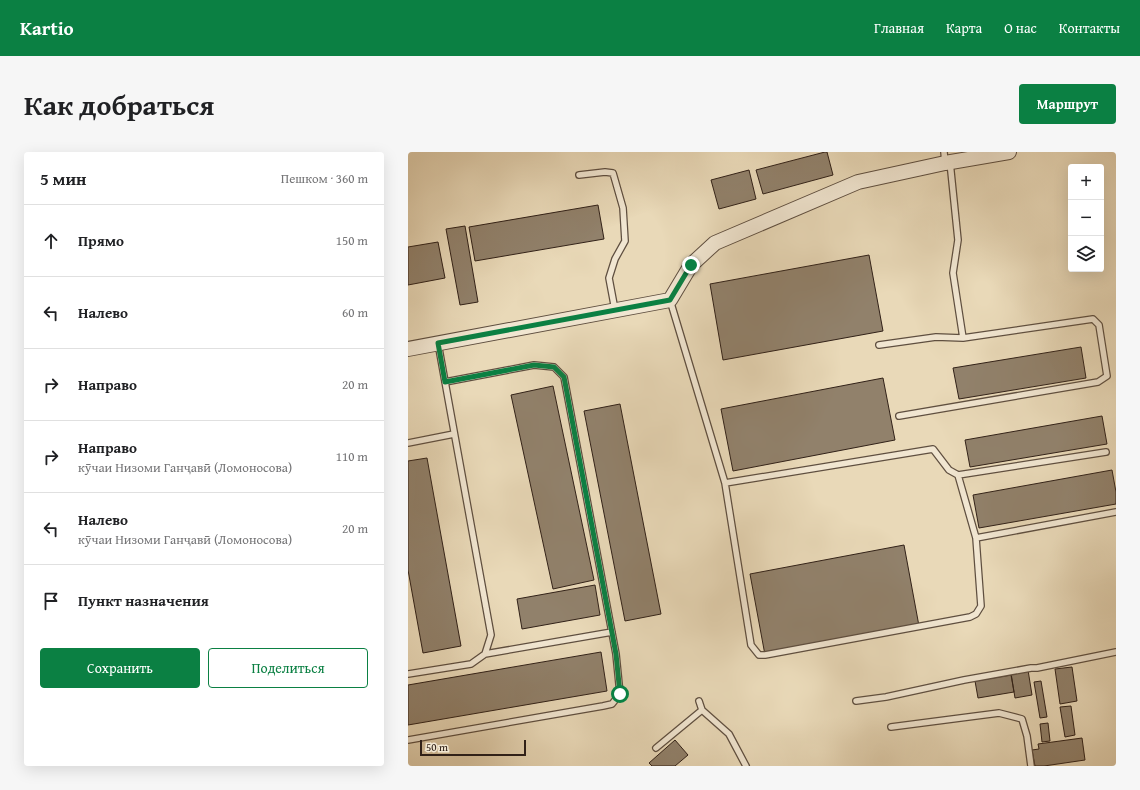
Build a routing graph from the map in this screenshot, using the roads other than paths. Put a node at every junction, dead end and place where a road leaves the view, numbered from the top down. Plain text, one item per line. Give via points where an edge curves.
1 (1009, 152) edge
2 (946, 159) edge
3 (579, 175) dead end
4 (670, 300) junction
5 (615, 310) junction
6 (963, 338) junction
7 (438, 343) junction
8 (879, 345) dead end
9 (408, 349) edge
10 (445, 382) junction
11 (899, 416) dead end
12 (454, 434) junction
13 (408, 443) edge
14 (1106, 452) dead end
15 (958, 475) junction
16 (725, 483) junction
17 (1116, 512) edge
18 (976, 538) junction
19 (612, 632) junction
20 (1116, 652) edge
21 (485, 654) junction
22 (408, 674) edge
23 (699, 701) dead end
24 (856, 701) dead end
25 (702, 710) junction
26 (891, 727) dead end
27 (408, 740) edge
28 (656, 748) dead end
29 (746, 766) edge
30 (1031, 766) edge

1 - 2 street
2 - 4 street via 858,182 715,243 691,265
2 - 6 lane via 958,240 953,272
3 - 5 lane via 612,173 623,208 625,241 609,278
4 - 5 street
4 - 16 lane
5 - 7 street
6 - 8 lane via 936,337
6 - 11 lane via 1093,319 1099,324 1107,376 1098,382
7 - 9 street
7 - 10 lane
10 - 12 lane
10 - 19 lane via 534,365 554,367 564,377
12 - 13 lane
12 - 21 lane via 491,635
14 - 15 lane
15 - 16 lane via 949,470 932,449
15 - 18 lane
16 - 18 lane via 751,645 759,655 765,656 976,614 981,606
17 - 18 lane
19 - 21 lane
19 - 27 lane via 620,694 612,704
20 - 24 lane
21 - 22 lane via 471,664
23 - 25 lane
25 - 28 lane
25 - 29 lane via 729,734
26 - 30 lane via 999,713 1022,719

